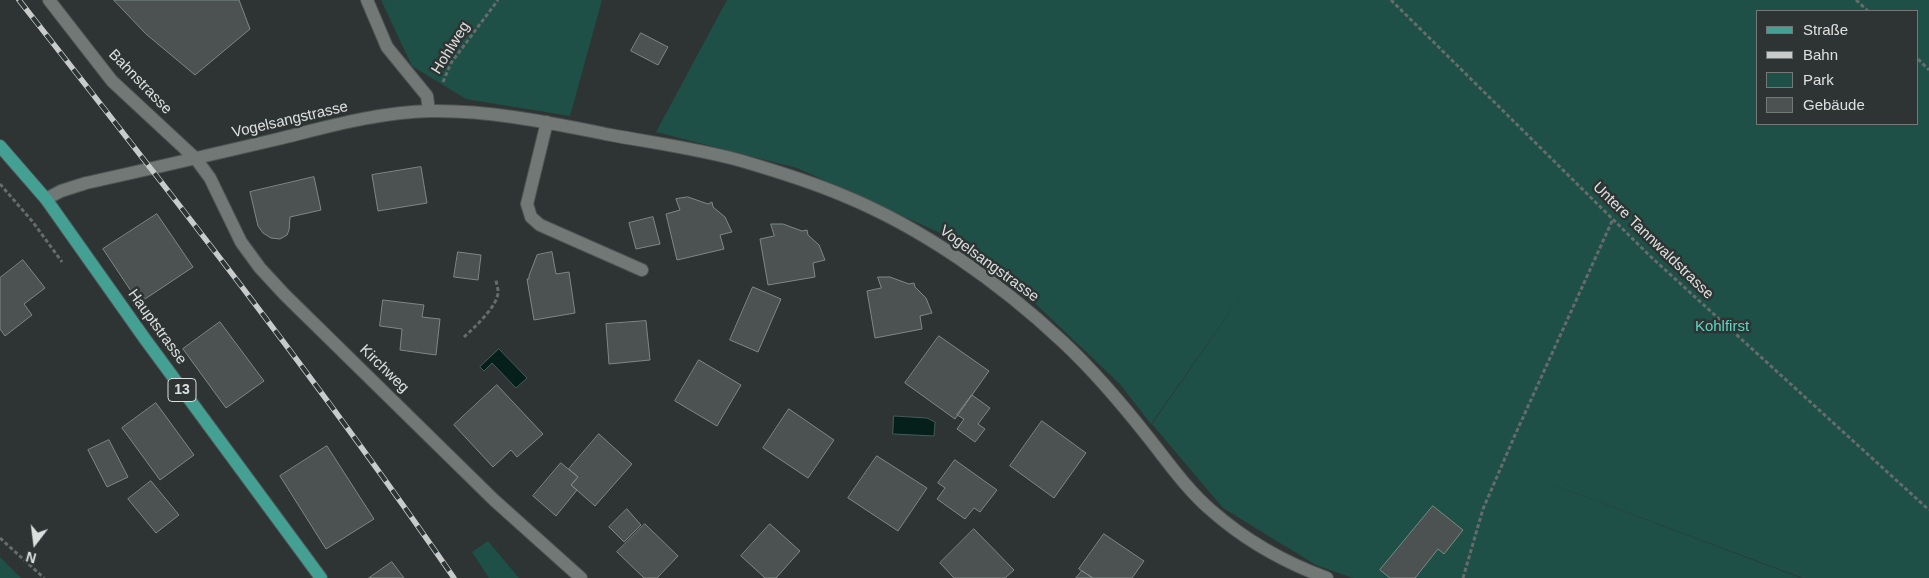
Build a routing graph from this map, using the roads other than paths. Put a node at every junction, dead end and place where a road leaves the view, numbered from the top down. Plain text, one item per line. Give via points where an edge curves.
1 (49, 0) edge
2 (367, 0) edge
3 (429, 111) junction
4 (547, 122) junction
5 (0, 146) edge
6 (196, 158) junction
7 (46, 200) junction
8 (642, 270) dead end
9 (321, 578) edge
10 (581, 578) edge
11 (1327, 578) edge

1 - 6 street, Bahnstrasse via 112,81
2 - 3 street via 387,47 427,96
3 - 4 street, Vogelsangstrasse via 490,114
3 - 6 street, Vogelsangstrasse via 383,116
4 - 8 street via 527,204 530,217 540,225
4 - 11 street, Vogelsangstrasse via 746,162 843,195 930,241 992,284 1064,343 1134,419 1210,510 1265,549
5 - 7 main road, Hauptstrasse / 13
6 - 7 street, Vogelsangstrasse via 86,183
6 - 10 street, Kirchweg via 210,178 241,242 285,296 494,500
7 - 9 main road, Hauptstrasse / 13

